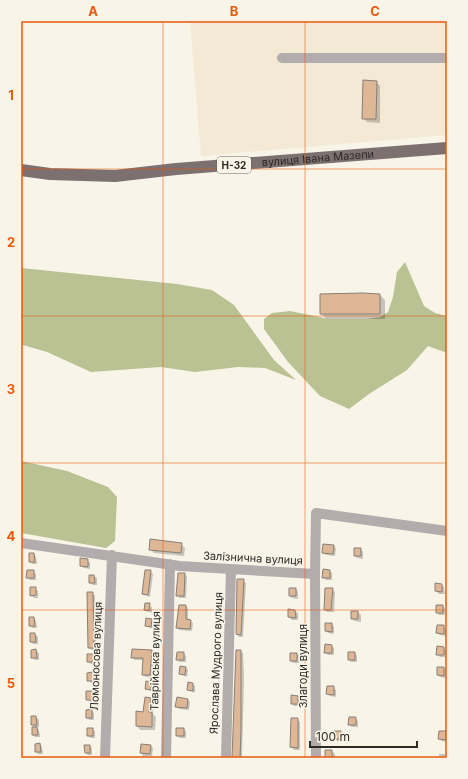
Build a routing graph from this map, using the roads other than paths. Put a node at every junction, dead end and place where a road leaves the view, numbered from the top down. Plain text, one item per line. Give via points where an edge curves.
1 (282, 58) dead end
2 (447, 58) edge
3 (447, 148) edge
4 (21, 170) edge
5 (447, 531) edge
6 (21, 542) edge
7 (112, 555) junction
8 (170, 564) junction
9 (231, 569) junction
10 (316, 574) junction
11 (105, 758) edge
12 (166, 758) edge
13 (226, 758) edge
14 (316, 758) edge

1 - 2 street
3 - 4 main road, вулиця Івана Мазепи / Н-32 via 115,176 50,174
5 - 10 street, Залізнична вулиця via 316,513
6 - 7 street, Залізнична вулиця
7 - 8 street, Залізнична вулиця
7 - 11 street, Ломоносова вулиця
8 - 9 street, Залізнична вулиця
8 - 12 street, Таврійська вулиця
9 - 10 street, Залізнична вулиця
9 - 13 street, Ярослава Мудрого вулиця
10 - 14 street, Злагоди вулиця

